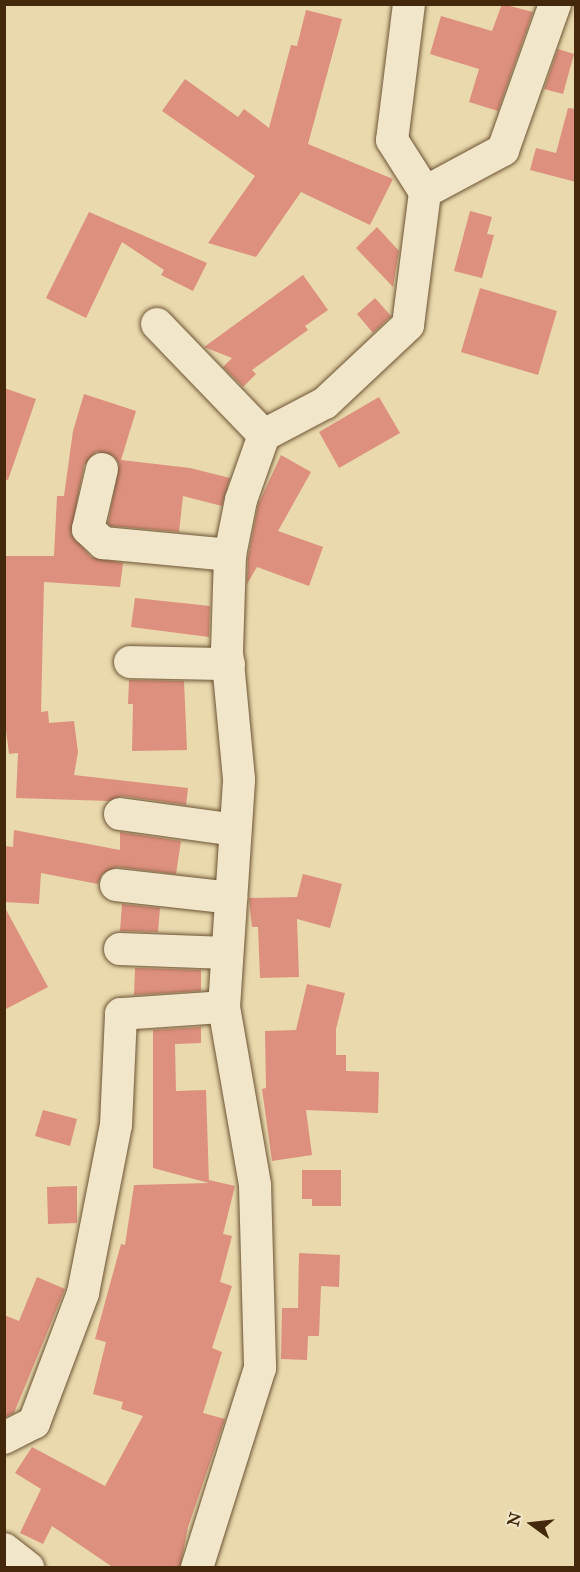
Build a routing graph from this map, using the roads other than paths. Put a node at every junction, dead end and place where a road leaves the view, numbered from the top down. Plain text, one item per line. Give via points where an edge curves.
1 (409, 4) edge
2 (555, 4) edge
3 (425, 192) junction
4 (157, 324) dead end
5 (264, 435) junction
6 (102, 468) dead end
7 (230, 555) junction
8 (130, 662) dead end
9 (229, 664) junction
10 (120, 814) dead end
11 (235, 830) junction
12 (116, 885) dead end
13 (231, 898) junction
14 (120, 949) dead end
15 (227, 953) junction
16 (224, 1007) junction
17 (4, 1438) edge
18 (4, 1549) edge
19 (28, 1568) edge
20 (197, 1568) edge

1 - 3 street via 392,140
2 - 3 street via 503,150
3 - 5 street via 408,325 325,403
4 - 5 street
5 - 7 street via 241,500
6 - 7 street via 88,529 103,543
7 - 9 street
8 - 9 street
9 - 11 street via 239,778
10 - 11 street
11 - 13 street
12 - 13 street
13 - 15 street
14 - 15 street
15 - 16 street
16 - 17 street via 121,1014 116,1125 83,1293 34,1422
16 - 20 street via 255,1185 260,1368
18 - 19 street

